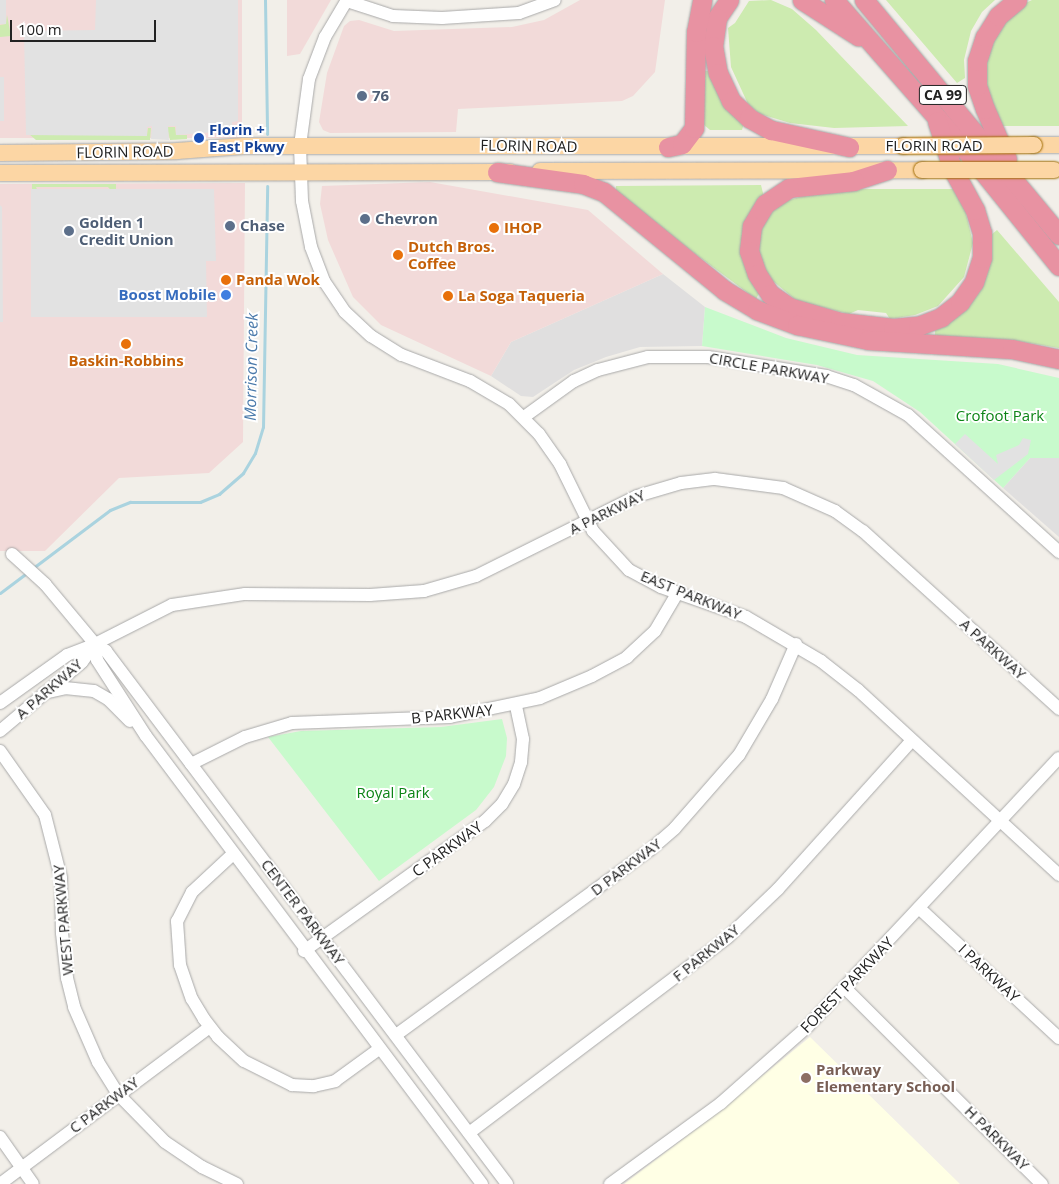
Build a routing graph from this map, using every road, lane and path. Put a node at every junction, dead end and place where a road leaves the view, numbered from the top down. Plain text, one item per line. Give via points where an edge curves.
1 (347, 0) edge
2 (555, 0) edge
3 (702, 0) edge
4 (729, 0) edge
5 (802, 0) edge
6 (834, 0) edge
7 (864, 0) edge
8 (1017, 0) edge
9 (877, 50) junction
10 (937, 121) junction
11 (1059, 145) edge
12 (300, 146) junction
13 (668, 147) junction
14 (849, 147) junction
15 (0, 153) edge
16 (887, 170) junction
17 (1056, 170) edge
18 (300, 171) junction
19 (497, 172) junction
20 (0, 174) edge
21 (1022, 189) junction
22 (1059, 235) edge
23 (1059, 266) edge
24 (1059, 359) edge
25 (524, 417) junction
26 (587, 520) junction
27 (1059, 552) edge
28 (12, 554) dead end
29 (678, 592) junction
30 (95, 644) junction
31 (796, 644) junction
32 (44, 693) junction
33 (0, 703) edge
34 (516, 705) junction
35 (1059, 709) edge
36 (0, 731) edge
37 (146, 736) junction
38 (912, 740) junction
39 (0, 751) edge
40 (1059, 758) edge
41 (191, 764) junction
42 (1000, 821) junction
43 (233, 854) junction
44 (1059, 875) edge
45 (919, 908) junction
46 (324, 938) junction
47 (304, 951) junction
48 (845, 988) junction
49 (210, 1027) junction
50 (396, 1035) junction
51 (1059, 1038) edge
52 (379, 1049) junction
53 (118, 1094) junction
54 (469, 1132) junction
55 (0, 1137) edge
56 (20, 1169) junction
57 (0, 1184) edge
58 (33, 1184) edge
59 (237, 1184) edge
60 (482, 1184) edge
61 (507, 1184) edge
62 (610, 1184) edge
63 (1042, 1184) edge

1 - 2 street via 388,16 442,18 518,14
1 - 12 street, EAST PARKWAY via 325,37 309,80
3 - 13 highway via 696,32 694,128 682,144
4 - 14 highway via 717,18 713,46 718,73 731,101 749,118 771,130
5 - 9 highway
6 - 9 highway, CA 99
7 - 21 highway, CA 99
8 - 21 highway via 998,16 984,37 977,61 978,86 984,109
9 - 10 highway, CA 99
10 - 16 highway via 952,168 975,210 982,233 974,282 960,302 940,317 918,326 893,328 832,320 789,307 770,294 757,274 749,250 752,226 765,204 788,188 854,180
10 - 23 highway, CA 99
11 - 14 main road, FLORIN ROAD, bridge
12 - 13 main road, FLORIN ROAD
12 - 15 main road, FLORIN ROAD
12 - 18 street, EAST PARKWAY
13 - 14 main road, FLORIN ROAD
16 - 17 main road, FLORIN ROAD, bridge
16 - 19 main road, FLORIN ROAD
18 - 19 main road, FLORIN ROAD
18 - 20 main road, FLORIN ROAD
18 - 25 street, EAST PARKWAY via 302,201 313,253 324,282 345,312 389,348 470,381
19 - 24 highway via 583,184 604,192 724,290 756,310 797,325 868,340 1012,349
21 - 22 highway, CA 99
25 - 26 street, EAST PARKWAY via 560,464
25 - 27 street, CIRCLE PARKWAY via 574,382 598,370 648,357 708,357 826,376 854,385 908,415
26 - 29 street, EAST PARKWAY via 609,551 629,570
26 - 30 street, A PARKWAY via 476,576 424,591 370,595 244,594 194,600 149,614
26 - 35 street, A PARKWAY via 637,496 692,481 738,480 805,496 836,511 863,531
28 - 30 street, CENTER PARKWAY via 45,584
29 - 31 street, EAST PARKWAY via 746,617
29 - 34 street, B PARKWAY via 654,631 627,657 567,688
30 - 32 street, A PARKWAY via 82,662
30 - 33 street, A PARKWAY via 67,654
30 - 37 street, CENTER PARKWAY via 97,660
30 - 41 street, CENTER PARKWAY via 106,651
31 - 38 street, EAST PARKWAY via 840,675
31 - 50 street, D PARKWAY via 772,699 739,755 675,828 650,850
32 - 36 street, A PARKWAY
32 - 37 street via 65,688 94,692 108,699
34 - 41 street, B PARKWAY via 450,717 292,723 245,737
34 - 46 street, C PARKWAY via 523,739 521,762 514,784 502,804 485,821
37 - 43 street, CENTER PARKWAY
38 - 42 street, EAST PARKWAY
38 - 54 street, F PARKWAY via 778,889 728,937
39 - 53 street, WEST PARKWAY via 45,815 60,871 64,963 74,1007 98,1062
40 - 42 street, FOREST PARKWAY
41 - 46 street, CENTER PARKWAY
42 - 44 street, EAST PARKWAY
42 - 45 street, FOREST PARKWAY
43 - 47 street, CENTER PARKWAY
43 - 49 street via 185,900 176,926 183,977
45 - 48 street, FOREST PARKWAY
45 - 51 street, I PARKWAY
46 - 47 street, C PARKWAY
46 - 50 street, CENTER PARKWAY
47 - 52 street, CENTER PARKWAY
48 - 62 street, FOREST PARKWAY via 766,1066
48 - 63 street, H PARKWAY
49 - 52 street via 235,1054 254,1068 281,1082 303,1086 335,1081
49 - 53 street, C PARKWAY
50 - 54 street, CENTER PARKWAY
52 - 60 street, CENTER PARKWAY
53 - 56 street, C PARKWAY
53 - 59 street, WEST PARKWAY via 165,1142 202,1167
54 - 61 street, CENTER PARKWAY
55 - 56 street
56 - 57 street, C PARKWAY
56 - 58 street

